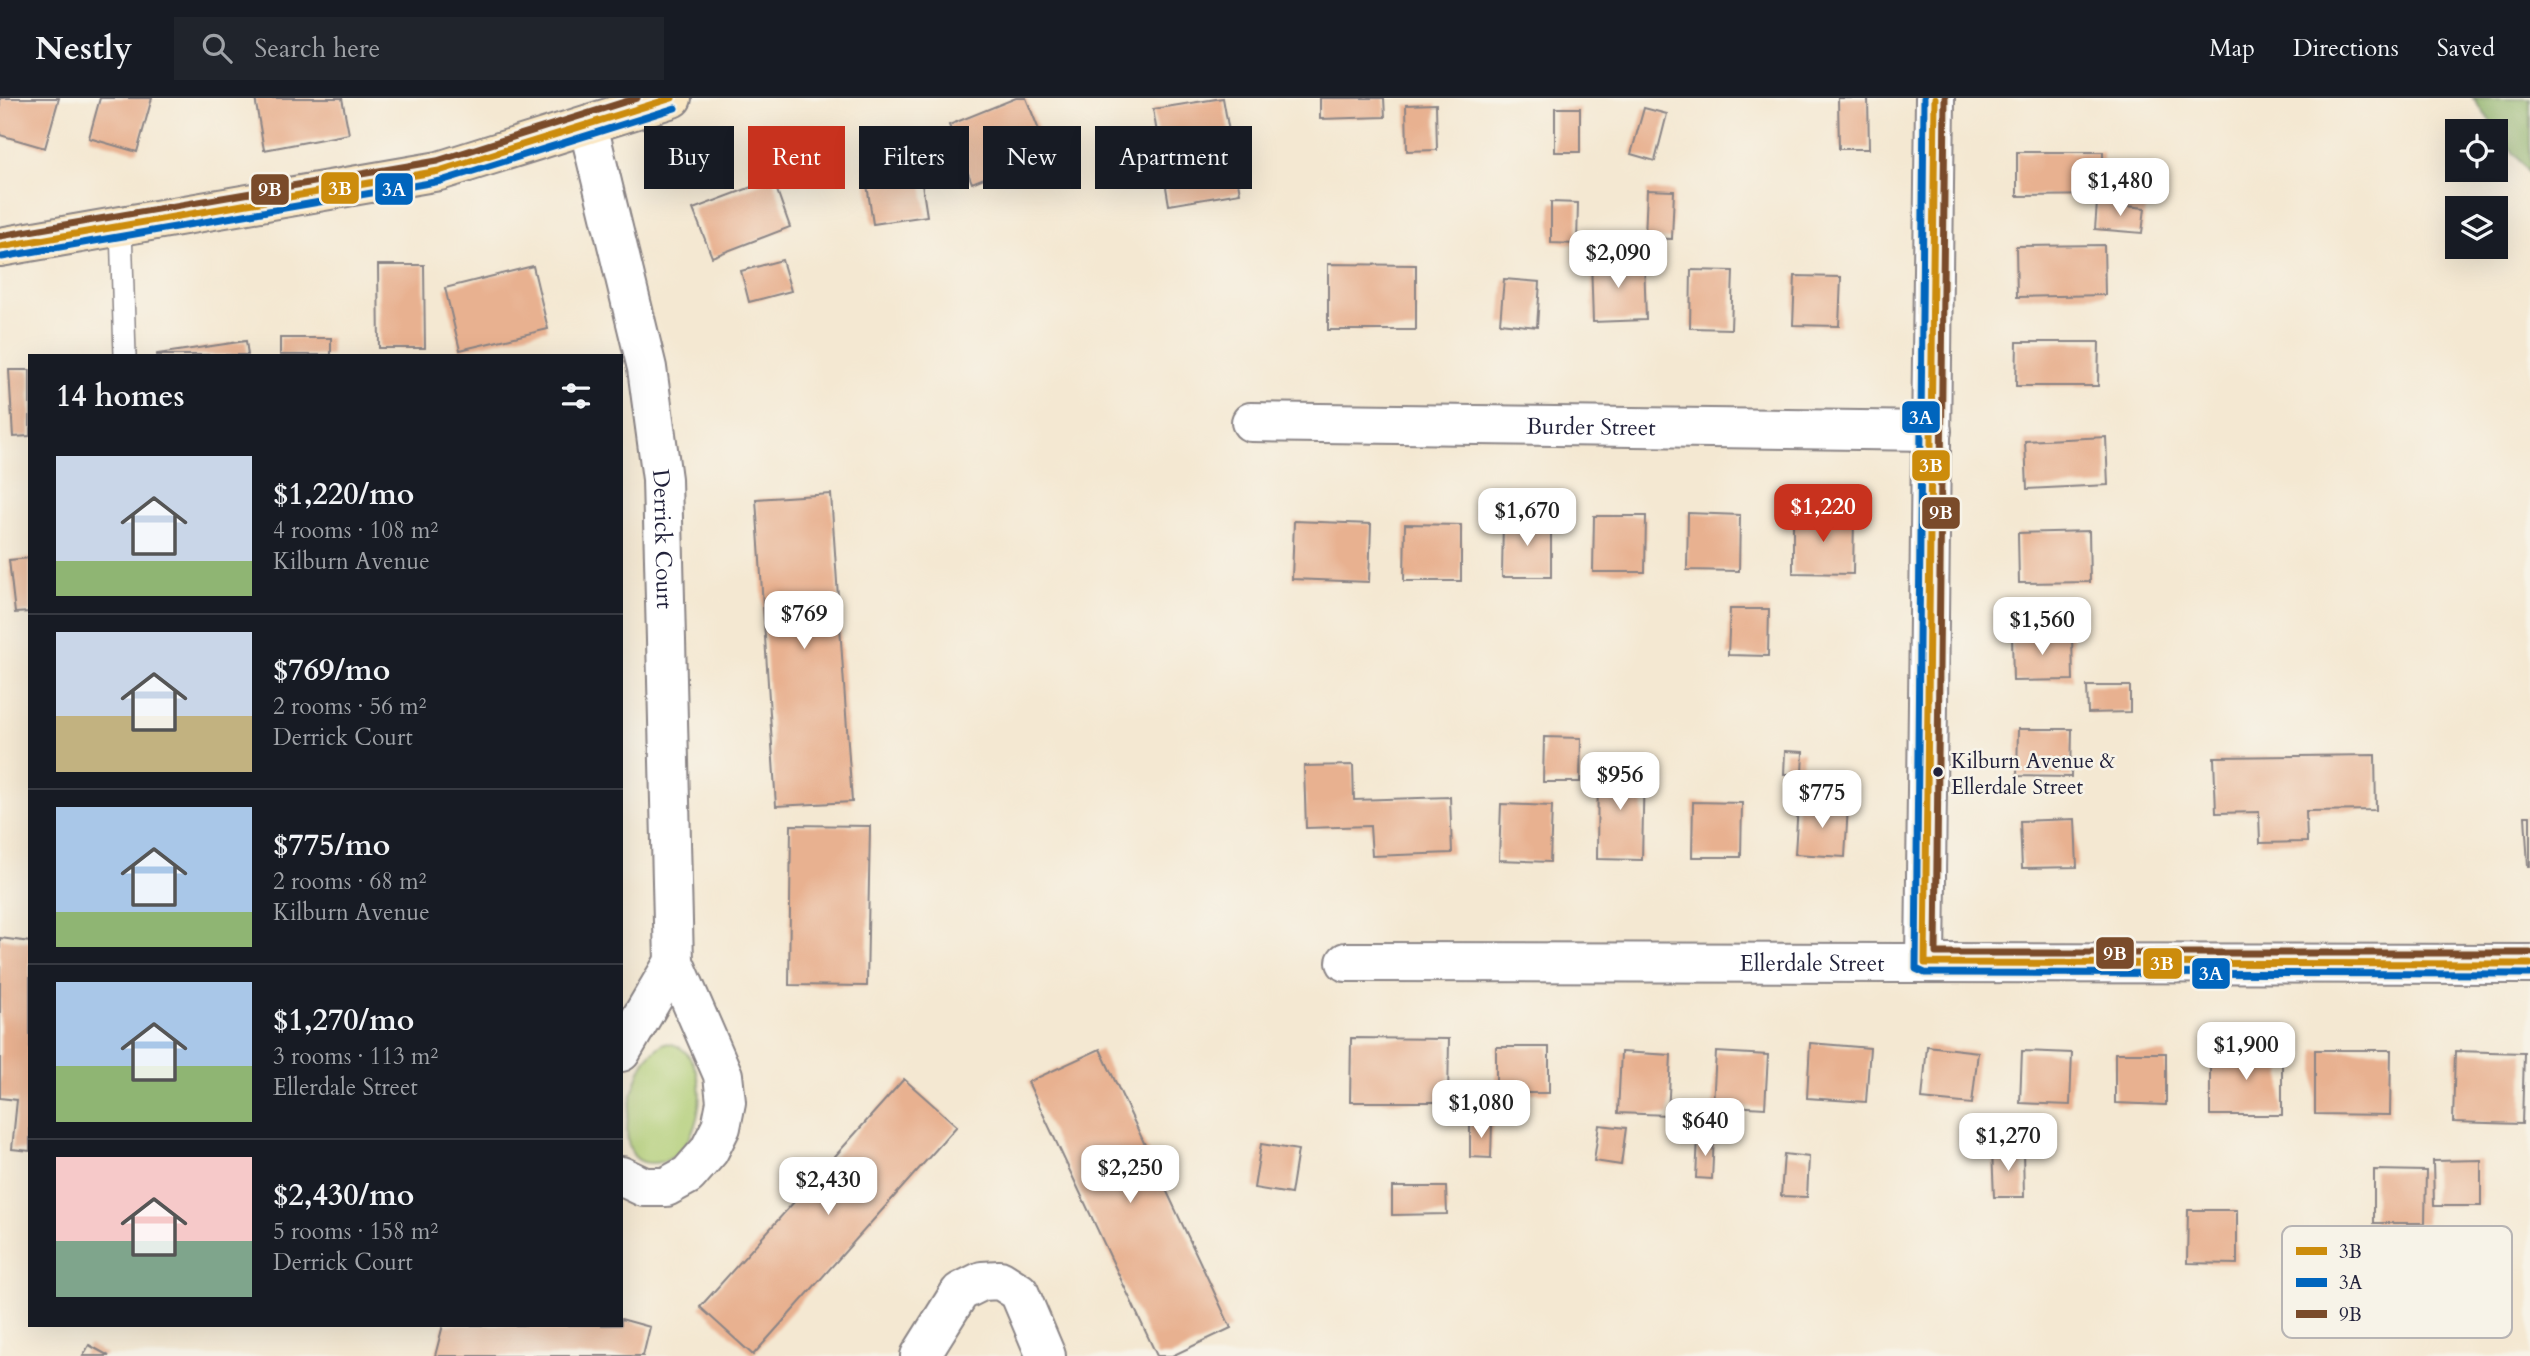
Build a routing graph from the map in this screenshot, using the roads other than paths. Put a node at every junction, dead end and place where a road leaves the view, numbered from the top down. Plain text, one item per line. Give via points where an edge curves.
1 (672, 98) edge
2 (1936, 98) edge
3 (588, 125) junction
4 (121, 227) junction
5 (0, 247) edge
6 (125, 354) edge
7 (1251, 422) dead end
8 (1932, 431) junction
9 (674, 962) junction
10 (1346, 962) dead end
11 (1925, 963) junction
12 (2530, 964) edge
13 (623, 1049) edge
14 (623, 1177) edge
15 (920, 1356) edge
16 (1046, 1356) edge

1 - 3 street
2 - 8 street
3 - 4 street via 439,171
3 - 9 street, Derrick Court via 647,368 658,440
4 - 5 street
4 - 6 lane
7 - 8 street, Burder Street
8 - 11 street
9 - 13 street
9 - 14 street, Derrick Court via 723,1075 726,1102 721,1127 709,1151 688,1175 666,1187 644,1186
10 - 11 street, Ellerdale Street
11 - 12 street, Ellerdale Street
15 - 16 street via 960,1292 982,1281 1000,1280 1019,1292

